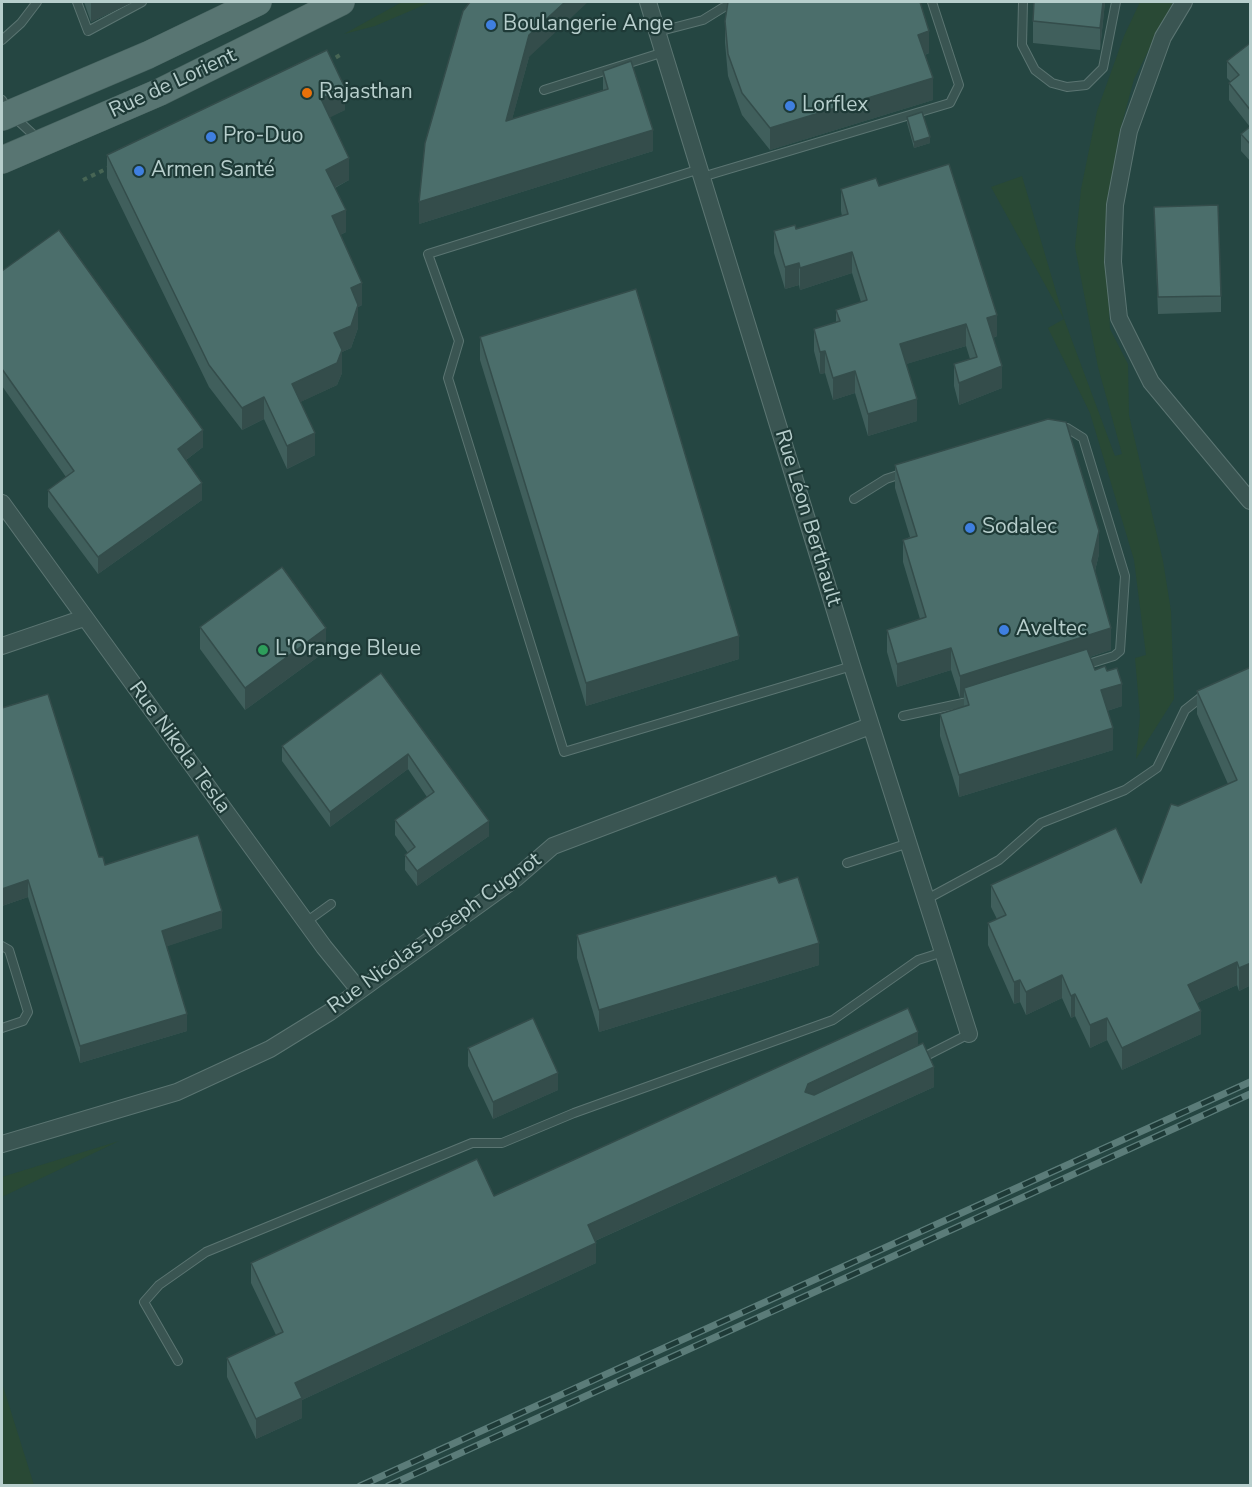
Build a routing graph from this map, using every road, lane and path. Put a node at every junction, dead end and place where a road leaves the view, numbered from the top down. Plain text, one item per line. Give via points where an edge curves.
1 (37, 2) edge
2 (77, 2) edge
3 (142, 2) edge
4 (258, 2) edge
5 (341, 2) edge
6 (648, 2) edge
7 (740, 2) edge
8 (932, 2) edge
9 (1023, 2) edge
10 (1116, 2) edge
11 (1184, 2) edge
12 (657, 32) junction
13 (2, 40) edge
14 (664, 52) junction
15 (340, 55) dead end
16 (319, 66) edge
17 (544, 90) dead end
18 (5, 110) edge
19 (42, 144) junction
20 (2, 160) edge
21 (115, 164) edge
22 (701, 173) junction
23 (83, 180) dead end
24 (1047, 427) edge
25 (918, 468) edge
26 (854, 499) dead end
27 (1251, 501) edge
28 (2, 503) edge
29 (84, 618) junction
30 (2, 646) edge
31 (852, 666) junction
32 (1069, 670) edge
33 (1215, 687) edge
34 (979, 699) edge
35 (903, 716) dead end
36 (870, 726) junction
37 (909, 843) junction
38 (847, 863) dead end
39 (927, 899) junction
40 (331, 904) dead end
41 (306, 922) junction
42 (2, 946) edge
43 (943, 952) junction
44 (359, 990) junction
45 (2, 1028) edge
46 (969, 1034) joint
47 (904, 1066) edge
48 (2, 1144) edge
49 (178, 1361) dead end

1 - 13 lane
2 - 3 lane via 88,31
4 - 18 main road, Rue de Lorient via 148,55
5 - 19 main road, Rue de Lorient via 202,72
6 - 12 street, Rue Léon Berthault
7 - 12 lane via 703,20
8 - 22 lane via 959,86 950,103
9 - 10 lane via 1022,45 1035,70 1052,83 1068,87 1086,86 1103,68
11 - 27 street via 1163,37 1129,131 1115,205 1113,262 1119,318 1151,382
12 - 14 street, Rue Léon Berthault
14 - 17 lane
14 - 22 street, Rue Léon Berthault
15 - 16 path
18 - 19 lane
19 - 20 main road, Rue de Lorient
21 - 23 path
22 - 31 street, Rue Léon Berthault
22 - 31 lane via 428,254 459,341 448,378 564,752
24 - 32 lane via 1068,428 1083,438 1125,576 1120,651
25 - 26 lane via 886,478
28 - 29 street, Rue Nikola Tesla
29 - 30 street
29 - 41 street, Rue Nikola Tesla
31 - 36 street, Rue Léon Berthault
33 - 39 lane via 1185,710 1156,768 1125,789 1041,823 999,860
34 - 35 lane
36 - 37 street, Rue Léon Berthault
36 - 44 street, Rue Nicolas-Joseph Cugnot via 553,846 516,878
37 - 38 lane
37 - 39 street, Rue Léon Berthault
39 - 43 street, Rue Léon Berthault
40 - 41 lane
41 - 44 street, Rue Nikola Tesla
42 - 45 lane via 9,950 28,1012 23,1021
43 - 46 street, Rue Léon Berthault
43 - 49 lane via 918,960 833,1020 574,1113 502,1143 472,1143 206,1252 159,1285 144,1302
44 - 48 street, Rue Nicolas-Joseph Cugnot via 306,1029 185,1088
46 - 47 lane

